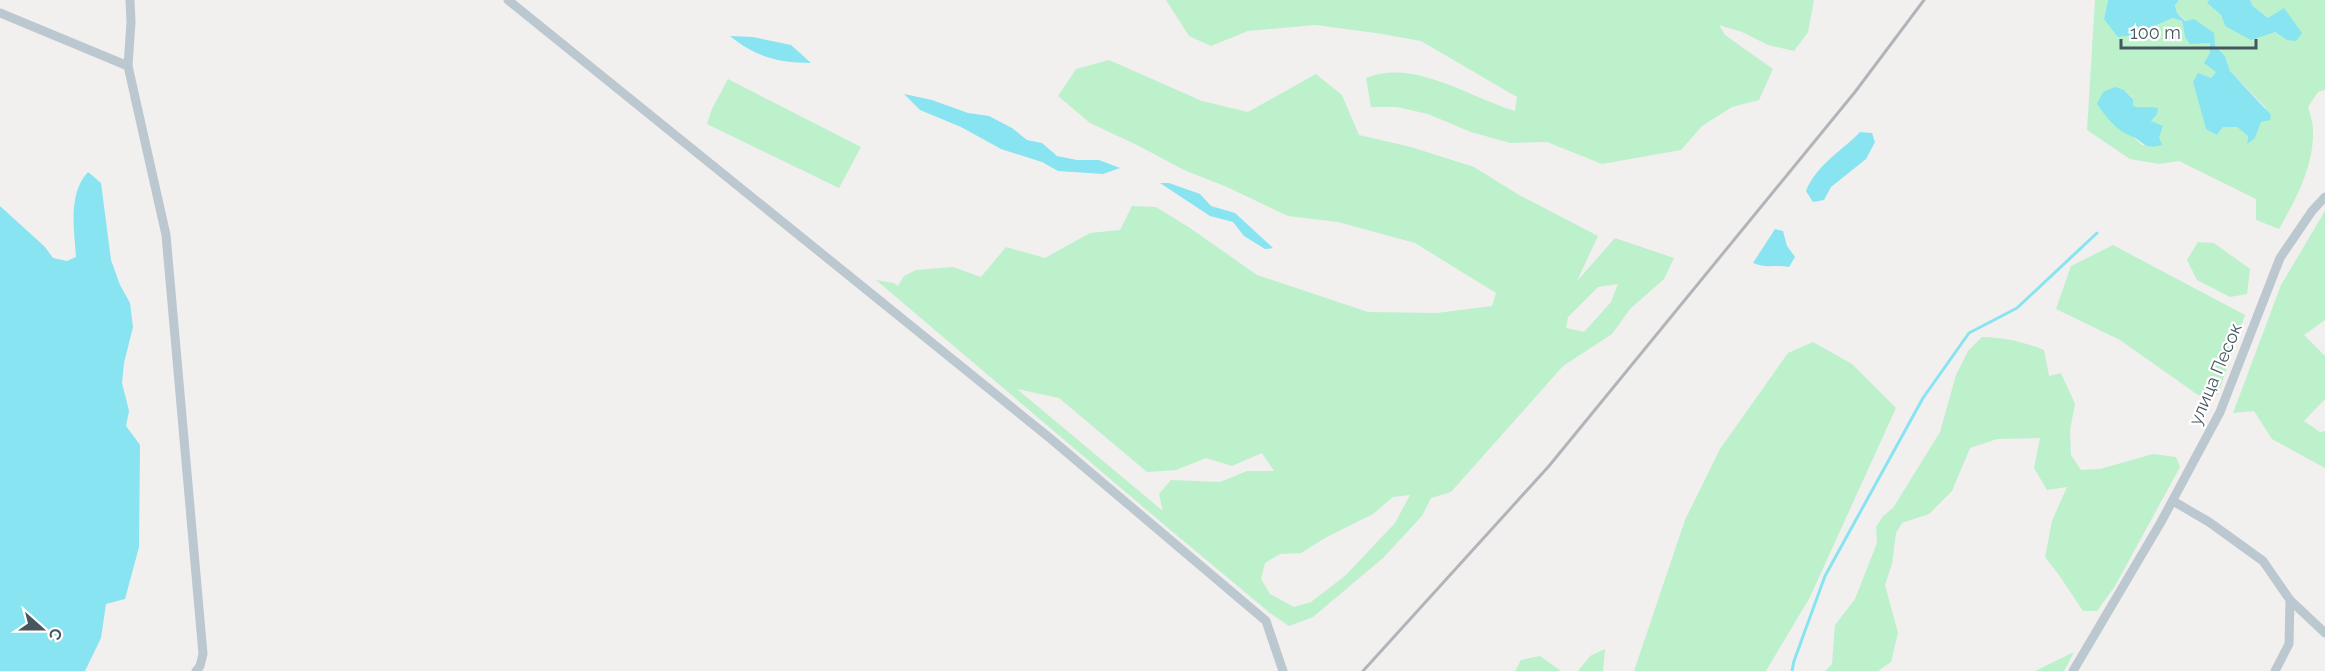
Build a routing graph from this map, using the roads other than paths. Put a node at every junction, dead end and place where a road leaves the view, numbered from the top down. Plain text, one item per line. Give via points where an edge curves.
1 (130, 0) edge
2 (508, 0) edge
3 (0, 13) edge
4 (128, 66) junction
5 (2325, 197) edge
6 (2173, 501) junction
7 (2290, 600) junction
8 (2325, 633) edge
9 (196, 671) edge
10 (1283, 671) edge
11 (2073, 671) edge
12 (2275, 671) edge

1 - 4 street
2 - 10 street via 1042,431 1228,588 1266,621
3 - 4 street
4 - 9 street via 166,235 203,654
5 - 6 street, улица Песок via 2280,258 2220,412
6 - 7 street via 2263,561
6 - 11 street, улица Песок
7 - 8 street
7 - 12 street via 2289,644

